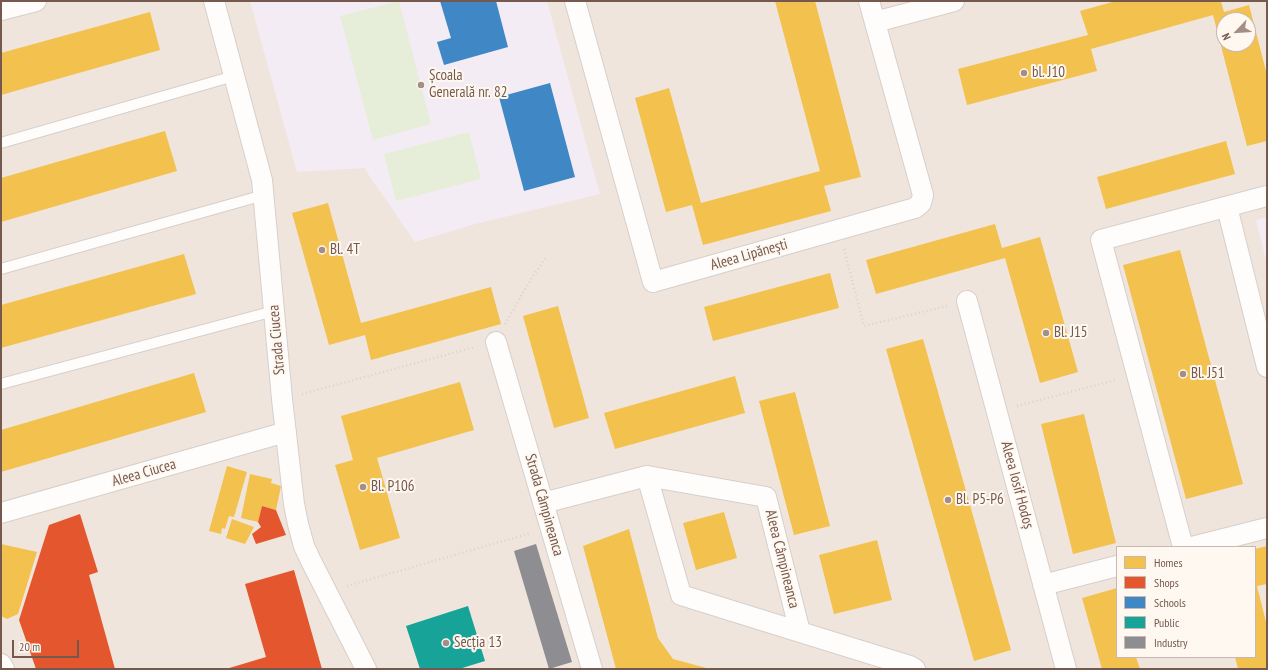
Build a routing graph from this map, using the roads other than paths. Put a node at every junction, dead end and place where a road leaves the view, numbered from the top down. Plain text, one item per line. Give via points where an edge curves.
1 (36, 1) edge
2 (214, 1) edge
3 (575, 1) edge
4 (869, 1) edge
5 (952, 1) edge
6 (1, 10) edge
7 (875, 22) junction
8 (234, 76) junction
9 (1, 142) edge
10 (264, 195) junction
11 (1267, 196) edge
12 (1227, 207) junction
13 (1, 269) edge
14 (967, 301) road end
15 (274, 311) junction
16 (496, 342) road end
17 (1267, 367) edge
18 (1, 384) edge
19 (286, 432) junction
20 (647, 476) junction
21 (543, 503) junction
22 (1, 513) edge
23 (1267, 528) edge
24 (1183, 546) edge
25 (1196, 546) edge
26 (1116, 566) edge
27 (1043, 585) junction
28 (800, 632) junction
29 (1, 664) edge
30 (4, 669) edge
31 (366, 669) edge
32 (592, 669) edge
33 (914, 669) edge
34 (1065, 669) edge

1 - 6 street
2 - 8 street, Strada Ciucea
3 - 7 street, Aleea Lipănești via 653,282 915,208 921,204 923,195
4 - 7 street, Aleea Lipănești
5 - 7 street
8 - 9 lane
8 - 10 street, Strada Ciucea
10 - 13 lane
10 - 15 street, Strada Ciucea
11 - 12 street
12 - 17 street
12 - 24 street via 1101,240
14 - 27 street, Aleea Iosif Hodoș
15 - 18 lane
15 - 19 street, Strada Ciucea
16 - 21 street, Strada Câmpineanca
19 - 22 street, Aleea Ciucea
19 - 31 street, Strada Ciucea via 294,504 304,546
20 - 21 street, Aleea Câmpineanca
20 - 28 street via 681,595
20 - 28 street, Aleea Câmpineanca via 766,497
21 - 32 street, Strada Câmpineanca
23 - 25 street
26 - 27 street
27 - 34 street, Aleea Iosif Hodoș
28 - 33 street
29 - 30 street

